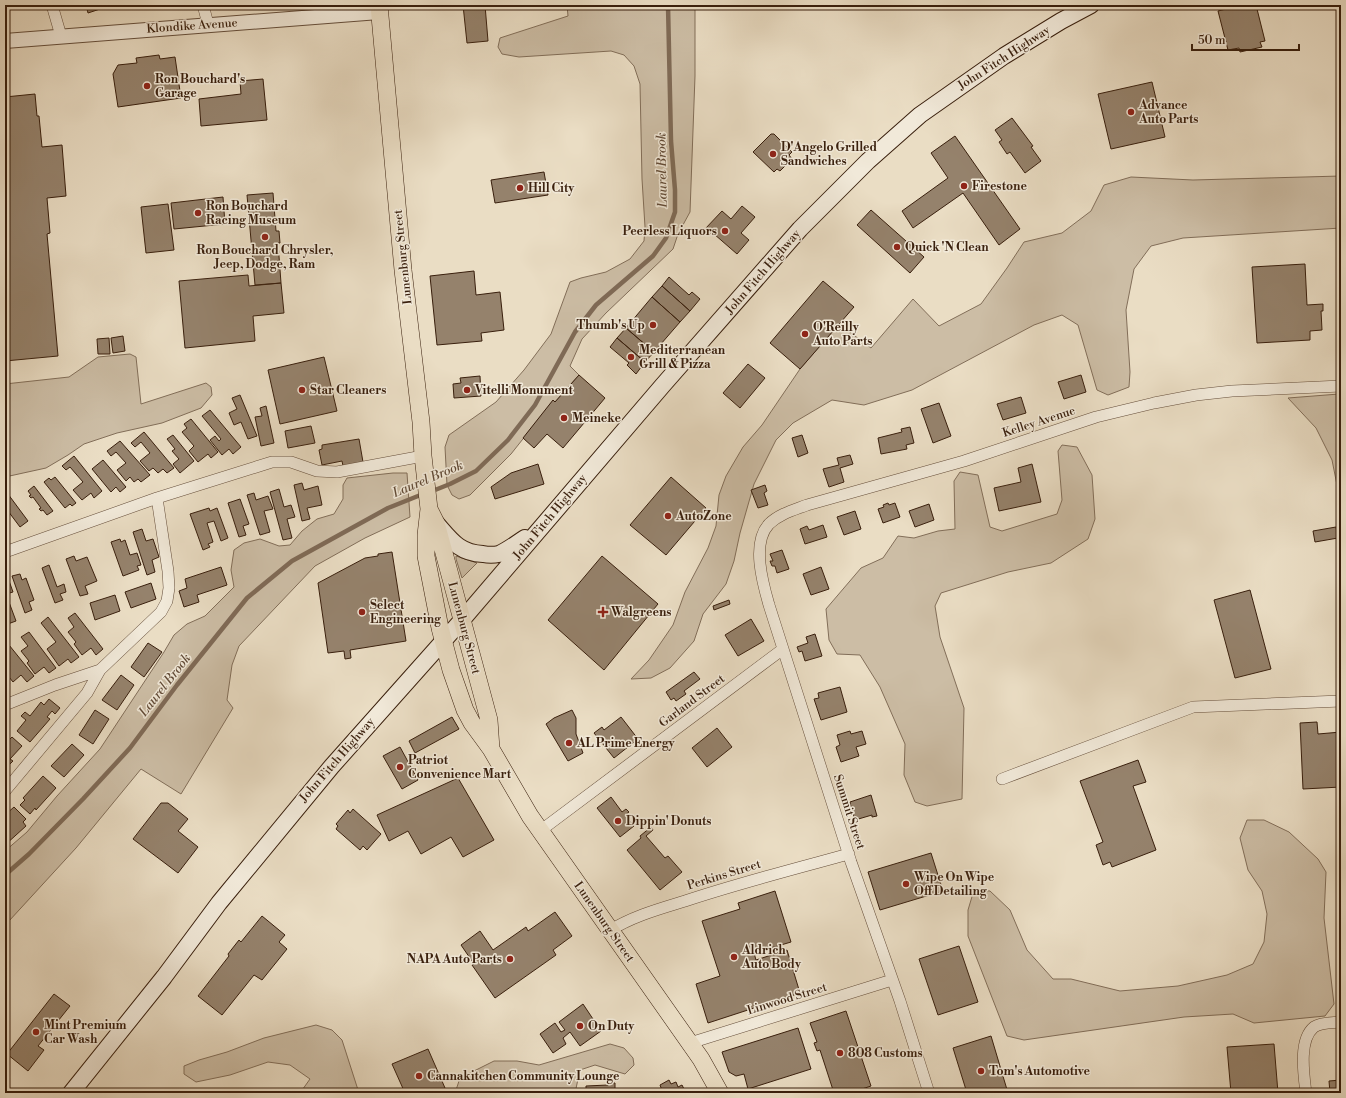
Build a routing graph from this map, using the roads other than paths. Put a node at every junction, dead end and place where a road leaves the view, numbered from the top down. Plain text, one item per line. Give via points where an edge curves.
1 (52, 5) edge
2 (203, 5) edge
3 (1091, 5) edge
4 (379, 8) edge
5 (208, 24) junction
6 (61, 36) junction
7 (5, 41) edge
8 (1341, 386) edge
9 (423, 456) junction
10 (157, 498) junction
11 (433, 516) junction
12 (540, 528) junction
13 (762, 536) joint
14 (5, 552) edge
15 (462, 620) junction
16 (443, 640) junction
17 (783, 649) junction
18 (100, 670) junction
19 (1341, 701) edge
20 (5, 705) edge
21 (491, 749) junction
22 (1002, 779) dead end
23 (5, 791) edge
24 (540, 831) junction
25 (849, 854) junction
26 (609, 931) junction
27 (892, 980) junction
28 (1341, 1022) edge
29 (690, 1044) junction
30 (71, 1093) edge
31 (720, 1093) edge
32 (929, 1093) edge
33 (1306, 1093) edge

1 - 6 street
2 - 5 street
3 - 12 main road, John Fitch Highway via 1004,56 936,103 868,161 796,234
4 - 5 street, Klondike Avenue
4 - 9 main road, Lunenburg Street
5 - 6 street, Klondike Avenue
6 - 7 street, Klondike Avenue
8 - 13 street, Kelley Avenue via 1250,389 1202,394 1096,417 964,461 791,510 776,518
9 - 10 street via 337,472 317,471 290,462 272,462
9 - 11 main road, Lunenburg Street
10 - 14 street
10 - 18 street via 168,571 167,602 156,618
11 - 12 main road via 454,543 463,550 476,554 490,555 506,551
11 - 15 main road, Lunenburg Street
11 - 16 main road, Lunenburg Street via 426,535 426,556
12 - 15 main road, John Fitch Highway
13 - 17 street, Summit Street via 761,574
15 - 16 main road, John Fitch Highway
15 - 21 main road, Lunenburg Street via 489,720
16 - 21 main road, Lunenburg Street via 465,710
16 - 30 main road, John Fitch Highway via 284,822
17 - 24 street, Garland Street
17 - 25 street, Summit Street
18 - 20 street
18 - 23 street via 88,693
19 - 22 street via 1193,707
21 - 24 main road, Lunenburg Street
24 - 26 main road, Lunenburg Street
25 - 26 street, Perkins Street via 698,896 636,917
25 - 27 street, Summit Street
26 - 29 main road, Lunenburg Street
27 - 29 street, Linwood Street
27 - 32 street, Summit Street
28 - 33 street via 1322,1024 1314,1027 1309,1033 1303,1059
29 - 31 main road, Lunenburg Street

